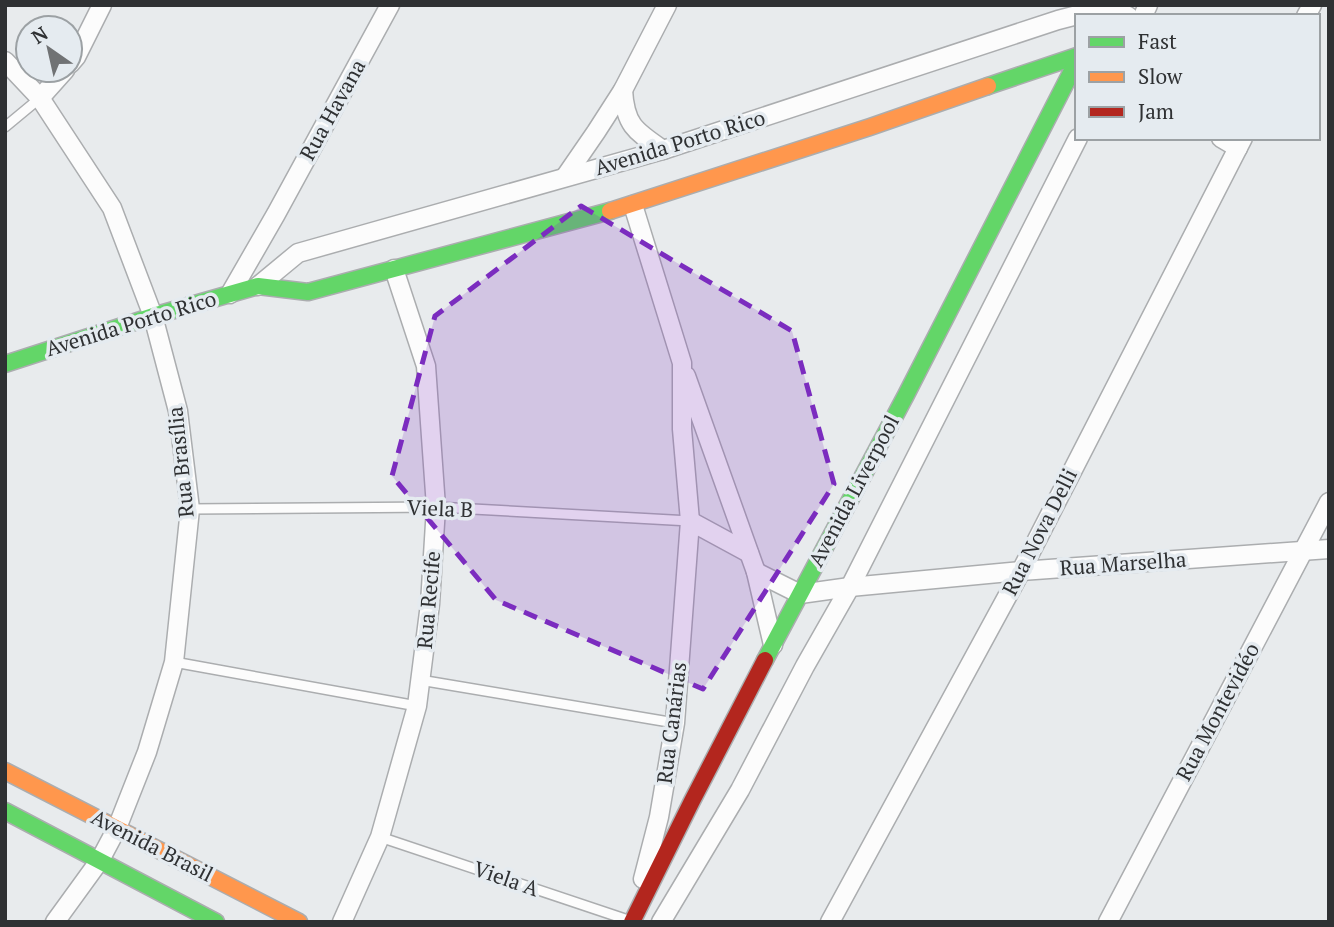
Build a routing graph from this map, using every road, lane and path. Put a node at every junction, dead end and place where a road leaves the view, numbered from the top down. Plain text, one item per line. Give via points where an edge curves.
1 (102, 5) edge
2 (390, 5) edge
3 (667, 5) edge
4 (1106, 8) edge
5 (1055, 13) edge
6 (1122, 14) edge
7 (84, 41) edge
8 (1075, 59) edge
9 (5, 61) edge
10 (1075, 62) edge
11 (52, 84) edge
12 (623, 90) junction
13 (40, 98) junction
14 (5, 127) edge
15 (1078, 140) edge
16 (1240, 143) edge
17 (663, 150) junction
18 (565, 177) junction
19 (633, 205) junction
20 (276, 214) junction
21 (298, 253) junction
22 (394, 269) junction
23 (258, 286) junction
24 (230, 294) junction
25 (153, 316) junction
26 (682, 363) junction
27 (5, 364) edge
28 (1329, 502) edge
29 (436, 508) junction
30 (190, 509) junction
31 (690, 521) junction
32 (1329, 549) edge
33 (1303, 551) junction
34 (749, 552) junction
35 (1021, 571) junction
36 (756, 572) junction
37 (850, 587) junction
38 (800, 594) junction
39 (773, 645) junction
40 (174, 662) junction
41 (421, 680) junction
42 (417, 706) junction
43 (675, 723) junction
44 (5, 771) edge
45 (5, 811) edge
46 (117, 828) junction
47 (380, 836) junction
48 (100, 860) junction
49 (55, 922) edge
50 (216, 922) edge
51 (299, 922) edge
52 (342, 922) edge
53 (632, 922) edge
54 (661, 922) edge
55 (831, 922) edge
56 (1108, 922) edge

1 - 7 street
2 - 20 street, Rua Havana
3 - 12 street
4 - 5 street, Avenida Porto Rico
4 - 6 street
5 - 17 street, Avenida Porto Rico
8 - 19 street, Avenida Porto Rico
9 - 13 street, Rua Brasília
10 - 38 street, Avenida Liverpool
11 - 13 street
12 - 17 street via 628,121
12 - 18 street
13 - 14 lane
13 - 25 street, Rua Brasília via 112,208
15 - 37 street, Avenida Liverpool
16 - 35 street, Rua Nova Delli
17 - 18 street, Avenida Porto Rico
18 - 21 street, Avenida Porto Rico
19 - 22 street, Avenida Porto Rico
19 - 26 street, Rua Canárias
20 - 21 street, Rua Havana via 271,241 274,253
20 - 24 street, Rua Havana
21 - 23 street, Avenida Porto Rico
22 - 23 street, Avenida Porto Rico via 308,292
22 - 29 street, Rua Recife via 426,366
23 - 24 street, Avenida Porto Rico
24 - 25 street, Avenida Porto Rico
25 - 27 street, Avenida Porto Rico
25 - 30 street, Rua Brasília via 178,411
26 - 31 street, Rua Canárias
26 - 34 street, Rua Canárias
28 - 33 street, Rua Montevidéo
29 - 30 lane, Viela B
29 - 31 lane, Viela B
29 - 41 street, Rua Recife
30 - 40 street, Rua Brasília
31 - 34 street
31 - 43 street, Rua Canárias
32 - 33 street, Rua Marselha
33 - 35 street, Rua Marselha
33 - 56 street, Rua Montevidéo
34 - 36 street, Rua Canárias
35 - 37 street, Rua Marselha
35 - 55 street, Rua Nova Delli
36 - 38 street
36 - 39 street, Rua Canárias
37 - 38 street, Rua Marselha
37 - 54 street, Avenida Liverpool via 740,790
38 - 39 street, Avenida Liverpool
39 - 53 street, Avenida Liverpool
40 - 42 lane
40 - 46 street, Rua Brasília via 147,752
41 - 42 street, Rua Recife
41 - 43 lane
42 - 47 street, Rua Recife
43 - 53 street, Rua Canárias via 659,817
44 - 46 street, Avenida Brasil
45 - 48 street, Avenida Brasil
46 - 48 street, Rua Brasília
46 - 51 street, Avenida Brasil
47 - 52 street, Rua Recife
47 - 53 lane, Viela A
48 - 49 street, Rua Brasília
48 - 50 street, Avenida Brasil

